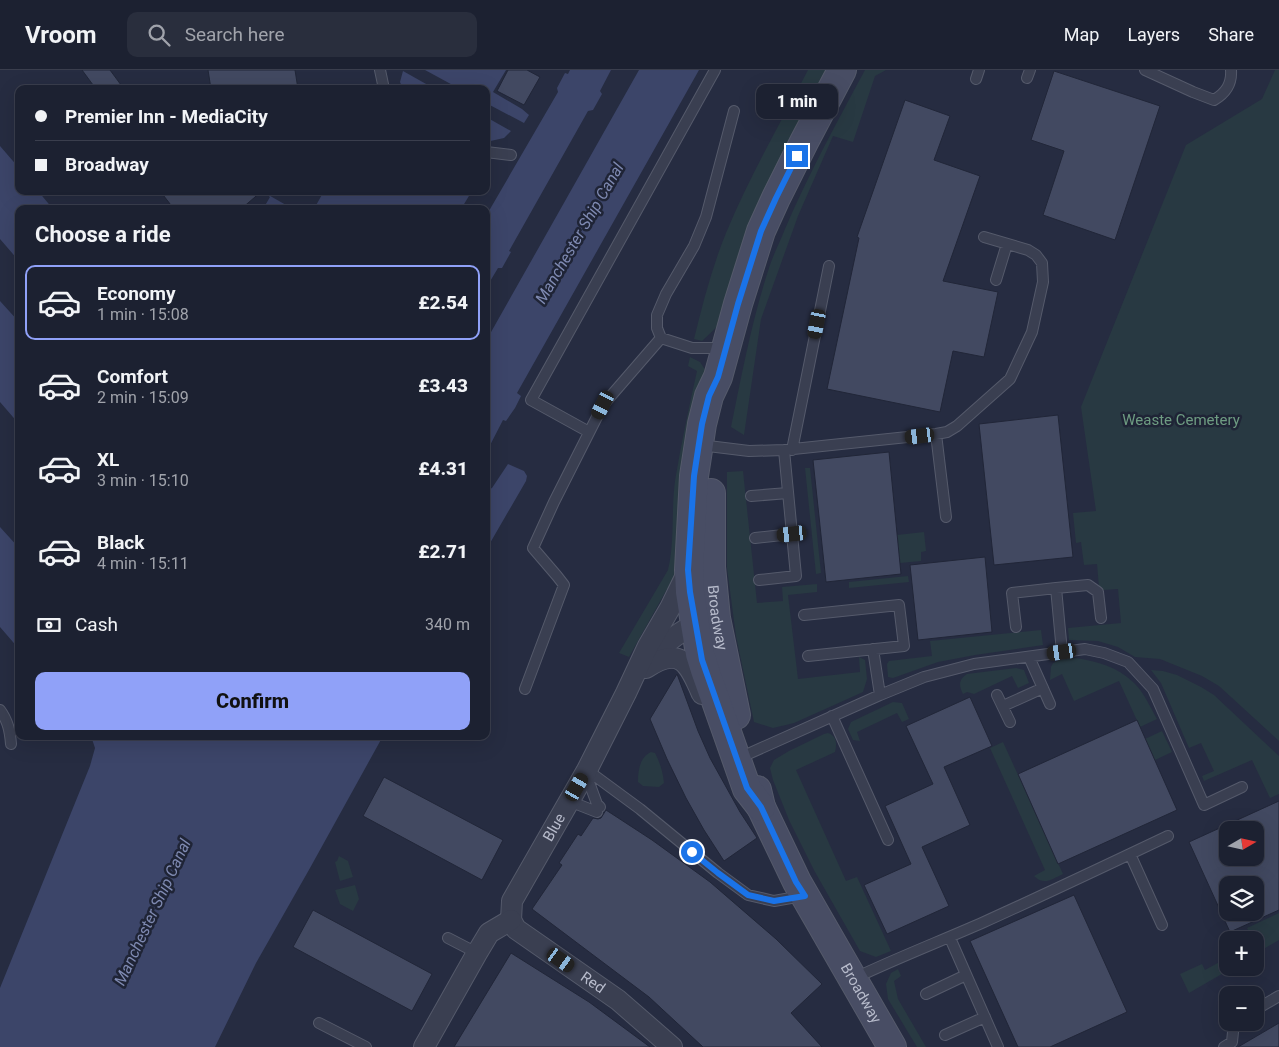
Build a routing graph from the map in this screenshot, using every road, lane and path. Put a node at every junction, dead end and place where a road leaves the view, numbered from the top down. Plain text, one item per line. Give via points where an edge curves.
1 (380, 70) edge
2 (715, 70) edge
3 (842, 70) edge
4 (1145, 70) edge
5 (1231, 70) edge
6 (383, 85) edge
7 (734, 110) dead end
8 (490, 152) edge
9 (511, 155) dead end
10 (984, 237) dead end
11 (1007, 244) junction
12 (828, 266) dead end
13 (996, 280) dead end
14 (661, 338) junction
15 (725, 348) junction
16 (589, 432) junction
17 (936, 434) junction
18 (708, 441) junction
19 (788, 450) junction
20 (788, 492) junction
21 (751, 496) dead end
22 (946, 517) dead end
23 (792, 534) junction
24 (755, 538) dead end
25 (688, 570) junction
26 (759, 580) dead end
27 (1056, 588) junction
28 (804, 615) dead end
29 (1100, 618) dead end
30 (695, 624) junction
31 (1016, 627) dead end
32 (873, 649) junction
33 (1062, 652) junction
34 (808, 656) dead end
35 (1029, 657) junction
36 (647, 667) junction
37 (1043, 688) junction
38 (525, 689) dead end
39 (626, 693) junction
40 (880, 695) junction
41 (998, 695) dead end
42 (1050, 704) dead end
43 (1002, 706) junction
44 (0, 710) edge
45 (832, 716) junction
46 (1010, 722) dead end
47 (11, 744) dead end
48 (748, 754) junction
49 (586, 771) junction
50 (1242, 787) dead end
51 (754, 798) junction
52 (569, 801) junction
53 (1168, 836) dead end
54 (888, 840) dead end
55 (1130, 854) junction
56 (805, 896) junction
57 (511, 920) junction
58 (1162, 925) dead end
59 (448, 938) dead end
60 (950, 938) junction
61 (477, 953) junction
62 (966, 975) junction
63 (852, 979) junction
64 (926, 994) dead end
65 (1279, 996) edge
66 (1264, 1005) edge
67 (985, 1017) junction
68 (319, 1023) dead end
69 (1233, 1031) edge
70 (945, 1035) dead end
71 (366, 1047) edge
72 (424, 1047) edge
73 (672, 1047) edge
74 (892, 1047) edge
75 (998, 1047) edge
76 (1224, 1047) edge

1 - 6 lane
2 - 16 lane via 531,400
3 - 15 street, Broadway via 761,231
4 - 5 lane via 1214,100 1222,96 1230,83
7 - 14 lane via 706,217 657,315
8 - 9 lane
10 - 11 lane
11 - 13 lane
11 - 17 lane via 1028,250 1042,263 1043,282 1032,332 1010,379 957,426
12 - 19 lane
14 - 15 lane via 692,348
14 - 16 lane via 603,405
15 - 18 street, Broadway via 702,424
16 - 38 lane via 532,548 564,585
17 - 19 lane
17 - 22 lane
18 - 19 lane via 749,451
18 - 25 street, Broadway via 694,476
18 - 30 street, Broadway via 702,522 704,620
18 - 48 street, Broadway via 710,567 716,618 735,712
19 - 20 lane
20 - 21 lane
20 - 23 lane
23 - 24 lane
23 - 26 lane via 796,576
25 - 30 street, Broadway
25 - 39 street, Blue
27 - 29 lane via 1088,585 1093,588 1098,592
27 - 31 lane via 1012,593
27 - 33 lane
28 - 32 lane via 899,605 904,646
30 - 36 street, Broadway via 659,650
30 - 51 street, Broadway via 705,670
32 - 34 lane
32 - 40 lane
33 - 35 lane
33 - 50 lane via 1085,649 1128,662 1153,688 1204,805
35 - 37 lane
35 - 40 lane via 949,670
36 - 39 street, Broadway
36 - 51 street, Broadway via 669,659 683,661 690,668 739,778
37 - 42 lane
37 - 43 lane
39 - 49 street, Blue
40 - 45 lane
41 - 43 lane
43 - 46 lane
44 - 47 lane via 6,718
45 - 48 lane
45 - 54 lane
48 - 51 street, Broadway
49 - 52 street, Blue
49 - 52 lane via 598,809
49 - 56 lane via 640,809 748,895 774,901
51 - 56 street, Broadway
52 - 57 street, Blue via 512,902
53 - 55 lane
55 - 58 lane
55 - 60 lane
56 - 63 street, Broadway
57 - 61 street via 489,933
57 - 73 street, Red via 516,929 618,1000
59 - 61 lane
60 - 62 lane
60 - 63 lane
61 - 72 street
62 - 64 lane
62 - 67 lane
63 - 74 street, Broadway
65 - 66 lane
67 - 70 lane
67 - 75 lane
68 - 71 lane
69 - 76 lane via 1232,1042

